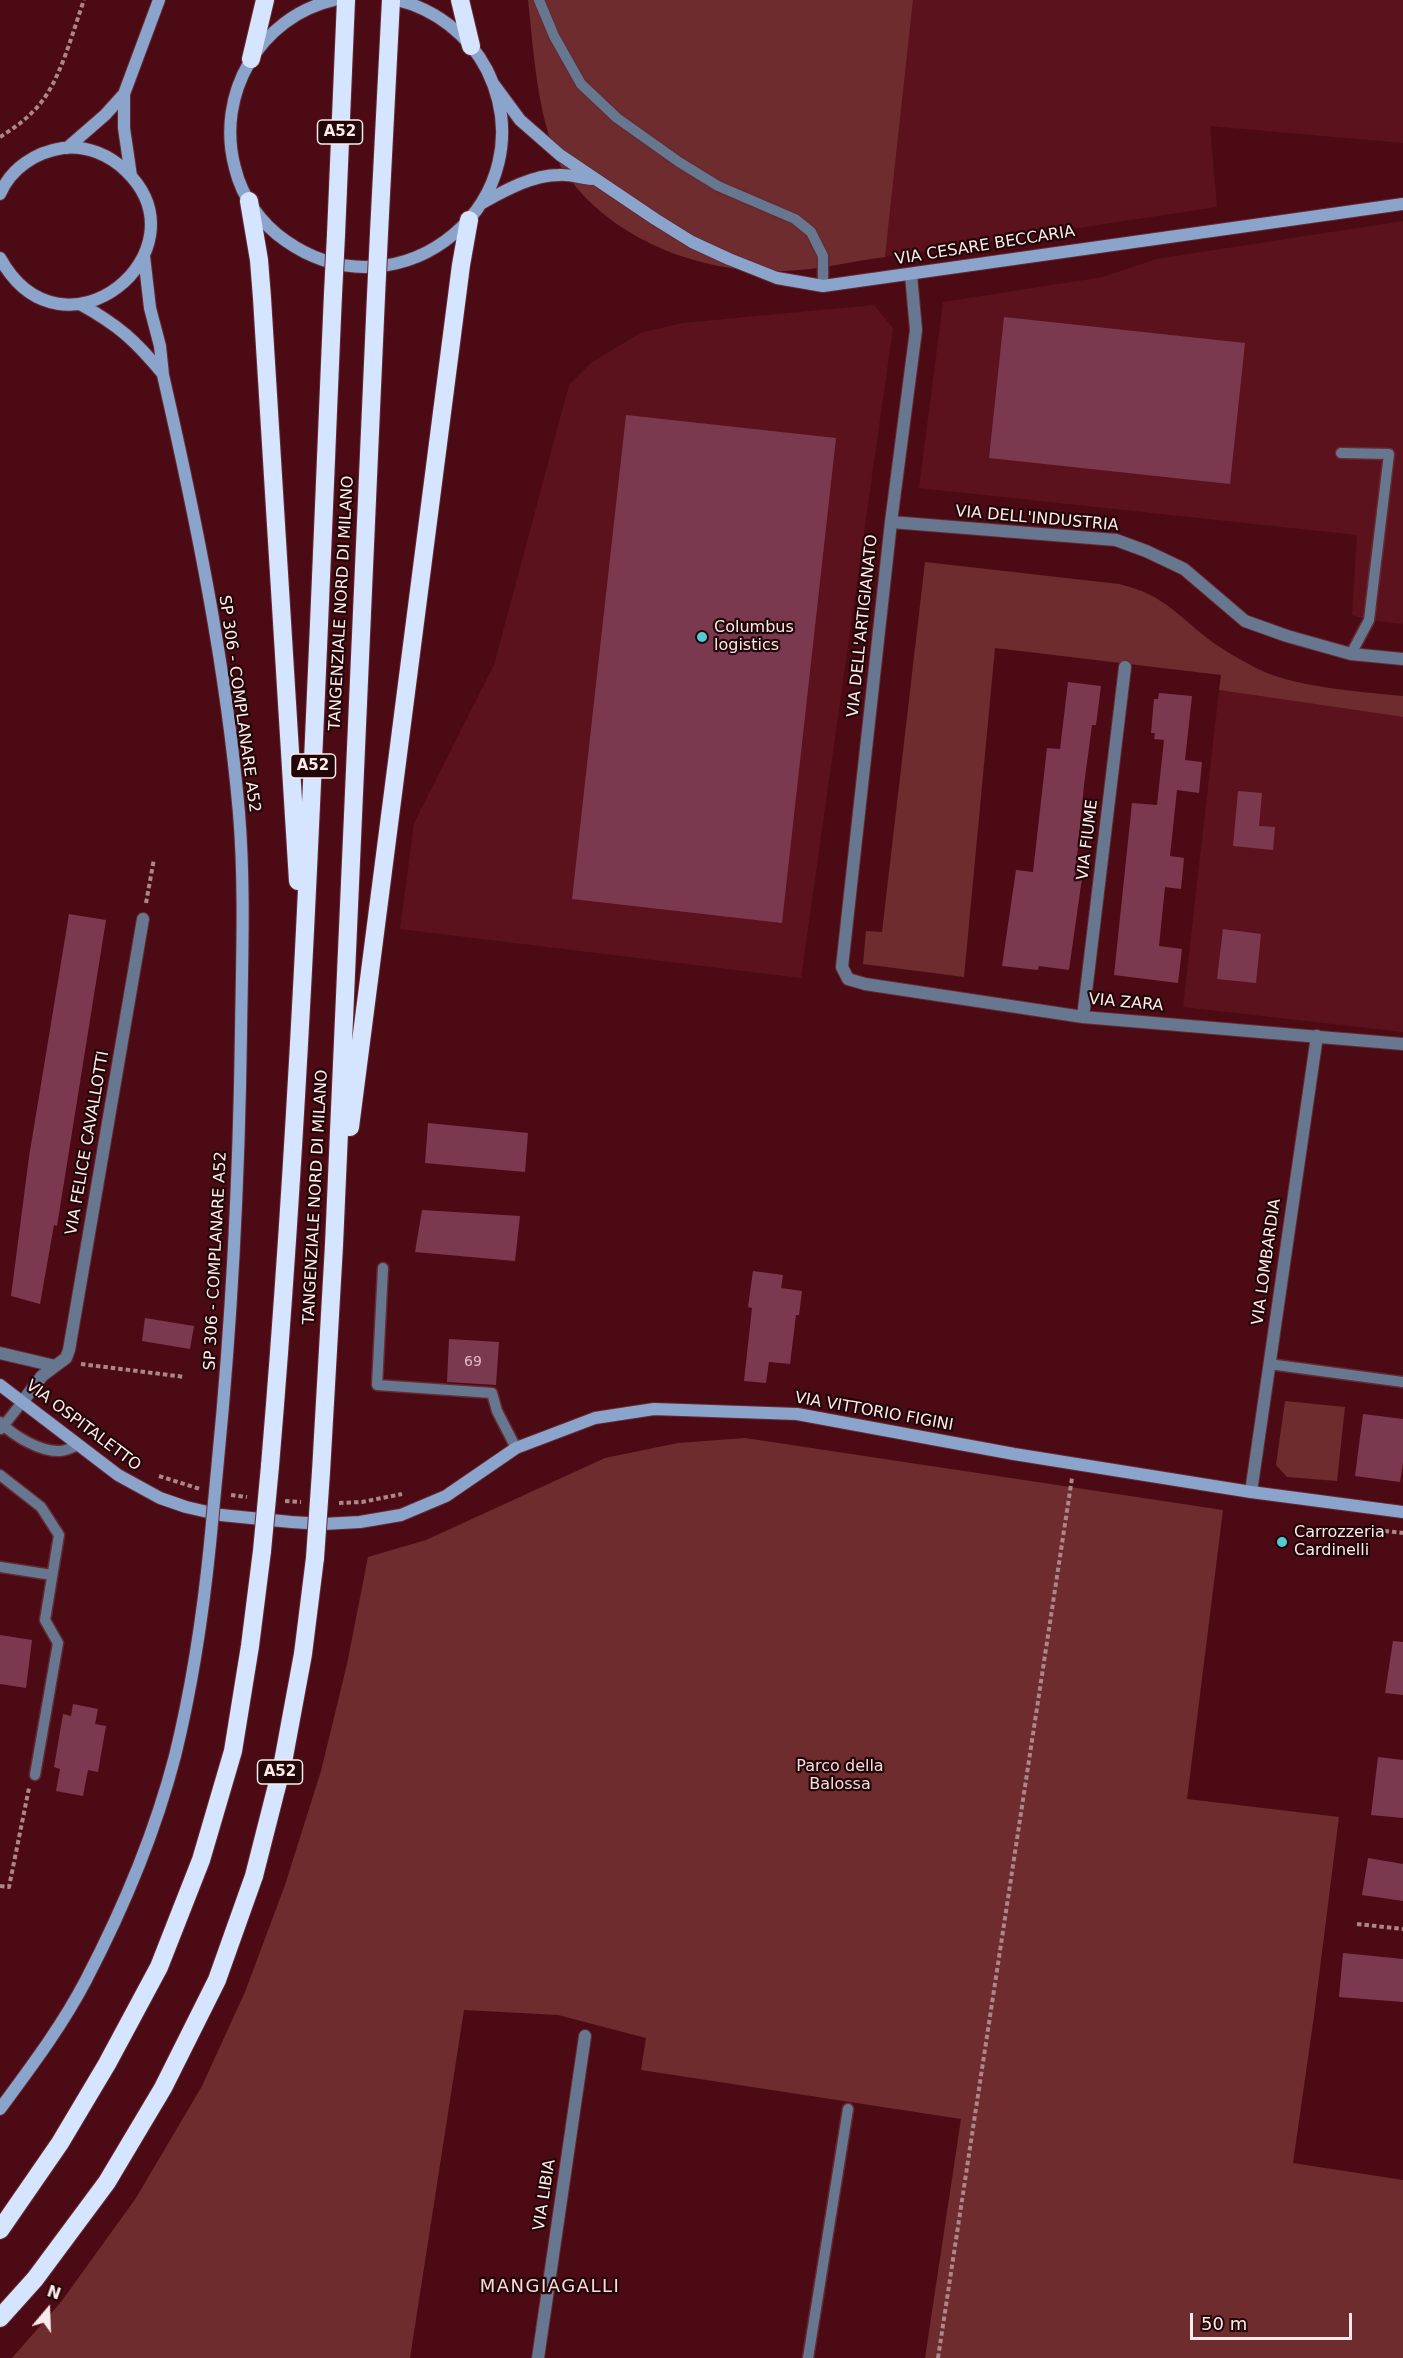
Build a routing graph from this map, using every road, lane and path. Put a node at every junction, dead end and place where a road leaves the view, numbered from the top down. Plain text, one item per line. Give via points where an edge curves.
1 (84, 0) edge
2 (159, 0) edge
3 (264, 0) edge
4 (334, 0) edge
5 (346, 0) edge
6 (391, 0) edge
7 (397, 0) edge
8 (460, 0) edge
9 (539, 0) edge
10 (471, 46) junction
11 (251, 59) junction
12 (492, 82) junction
13 (124, 94) junction
14 (0, 138) edge
15 (66, 148) junction
16 (131, 176) junction
17 (596, 180) junction
18 (0, 194) edge
19 (249, 201) junction
20 (482, 203) junction
21 (1403, 204) edge
22 (469, 220) junction
23 (144, 255) junction
24 (0, 258) edge
25 (3, 269) edge
26 (911, 275) junction
27 (823, 286) junction
28 (80, 304) junction
29 (163, 375) junction
30 (1341, 453) dead end
31 (891, 522) junction
32 (1351, 654) junction
33 (1403, 659) edge
34 (1125, 667) dead end
35 (154, 859) dead end
36 (143, 919) joint
37 (848, 979) joint
38 (304, 980) junction
39 (1083, 1017) junction
40 (1317, 1036) junction
41 (1403, 1044) edge
42 (334, 1245) junction
43 (383, 1268) dead end
44 (0, 1353) edge
45 (66, 1358) junction
46 (1269, 1364) junction
47 (55, 1366) junction
48 (185, 1377) dead end
49 (1403, 1382) edge
50 (0, 1385) edge
51 (22, 1401) junction
52 (1, 1426) edge
53 (78, 1445) junction
54 (516, 1448) junction
55 (1074, 1464) junction
56 (0, 1475) edge
57 (1251, 1492) junction
58 (1403, 1512) edge
59 (360, 1522) joint
60 (0, 1567) edge
61 (52, 1575) junction
62 (35, 1775) joint
63 (0, 1886) edge
64 (1357, 1924) dead end
65 (1403, 1929) edge
66 (585, 2036) dead end
67 (0, 2109) edge
68 (848, 2109) dead end
69 (0, 2230) edge
70 (0, 2318) edge
71 (538, 2358) edge
72 (808, 2358) edge
73 (938, 2358) edge

1 - 14 path via 44,99
2 - 13 street
3 - 11 highway
4 - 11 street via 290,19
5 - 38 highway, TANGENZIALE NORD DI MILANO / A52, bridge
6 - 42 highway, TANGENZIALE NORD DI MILANO / A52, bridge
7 - 10 street via 441,19
8 - 10 highway
9 - 27 lane via 581,84 617,118 718,186 795,219 812,231 823,256
10 - 12 street
11 - 19 street via 235,94 230,131 235,170
12 - 17 street, VIA CESARE BECCARIA via 520,120
12 - 20 street via 499,102 502,144
13 - 15 street
13 - 16 street
15 - 16 street via 81,148 109,158
15 - 18 street via 22,164
16 - 23 street via 149,214
17 - 20 street, VIA CESARE BECCARIA via 558,174 538,178
17 - 27 street, VIA CESARE BECCARIA via 692,242 777,278
19 - 22 street via 280,237 321,260 344,266 368,268 414,259 435,249
19 - 38 highway via 262,298
20 - 22 street
21 - 26 street, VIA CESARE BECCARIA
22 - 42 highway
23 - 28 street via 129,279 118,288
23 - 29 street, SP 306 - COMPLANARE A52
24 - 25 street
25 - 28 street via 39,297
26 - 27 street, VIA CESARE BECCARIA
26 - 31 street, VIA DELL'ARTIGIANATO via 916,330
28 - 29 street via 127,334
29 - 67 street, SP 306 - COMPLANARE A52, bridge via 219,653 231,740 242,876 240,1151 226,1383 210,1544 175,1755 135,1874 86,1981 46,2047
30 - 32 lane via 1389,454 1369,620
31 - 32 street, VIA DELL'INDUSTRIA via 1116,540 1184,569 1245,621
31 - 37 street, VIA DELL'ARTIGIANATO via 842,967
32 - 33 street, VIA DELL'INDUSTRIA
34 - 39 street, VIA FIUME
35 - 36 path
36 - 45 street, VIA FELICE CAVALLOTTI
37 - 39 street, VIA ZARA
38 - 69 highway, TANGENZIALE NORD DI MILANO / A52, bridge via 270,1466 250,1646 233,1751 201,1860 159,1967 60,2143
39 - 40 street, VIA ZARA
40 - 41 street, VIA ZARA
40 - 46 street, VIA LOMBARDIA
42 - 70 highway, TANGENZIALE NORD DI MILANO / A52, bridge via 315,1558 303,1654 283,1762 254,1876 217,1980 163,2088 107,2182 35,2279
43 - 54 lane via 377,1385 492,1394
44 - 47 street
45 - 47 street
45 - 48 path via 80,1364
46 - 49 lane
46 - 57 street, VIA LOMBARDIA
47 - 51 street
50 - 51 street, VIA OSPITALETTO
51 - 52 lane
51 - 53 street, VIA OSPITALETTO
52 - 53 lane via 39,1447 61,1452
53 - 59 street, VIA OSPITALETTO via 138,1487 186,1507 291,1522
54 - 55 street, VIA VITTORIO FIGINI via 595,1418 666,1409 797,1414
54 - 59 street, VIA VITTORIO FIGINI via 446,1496 401,1515
55 - 57 street, VIA VITTORIO FIGINI
55 - 73 path
56 - 61 lane via 42,1507 59,1535
57 - 58 street, VIA VITTORIO FIGINI
60 - 61 lane
61 - 62 lane via 45,1620 57,1643
62 - 63 path via 9,1887
64 - 65 path
66 - 71 street, VIA LIBIA
68 - 72 lane

